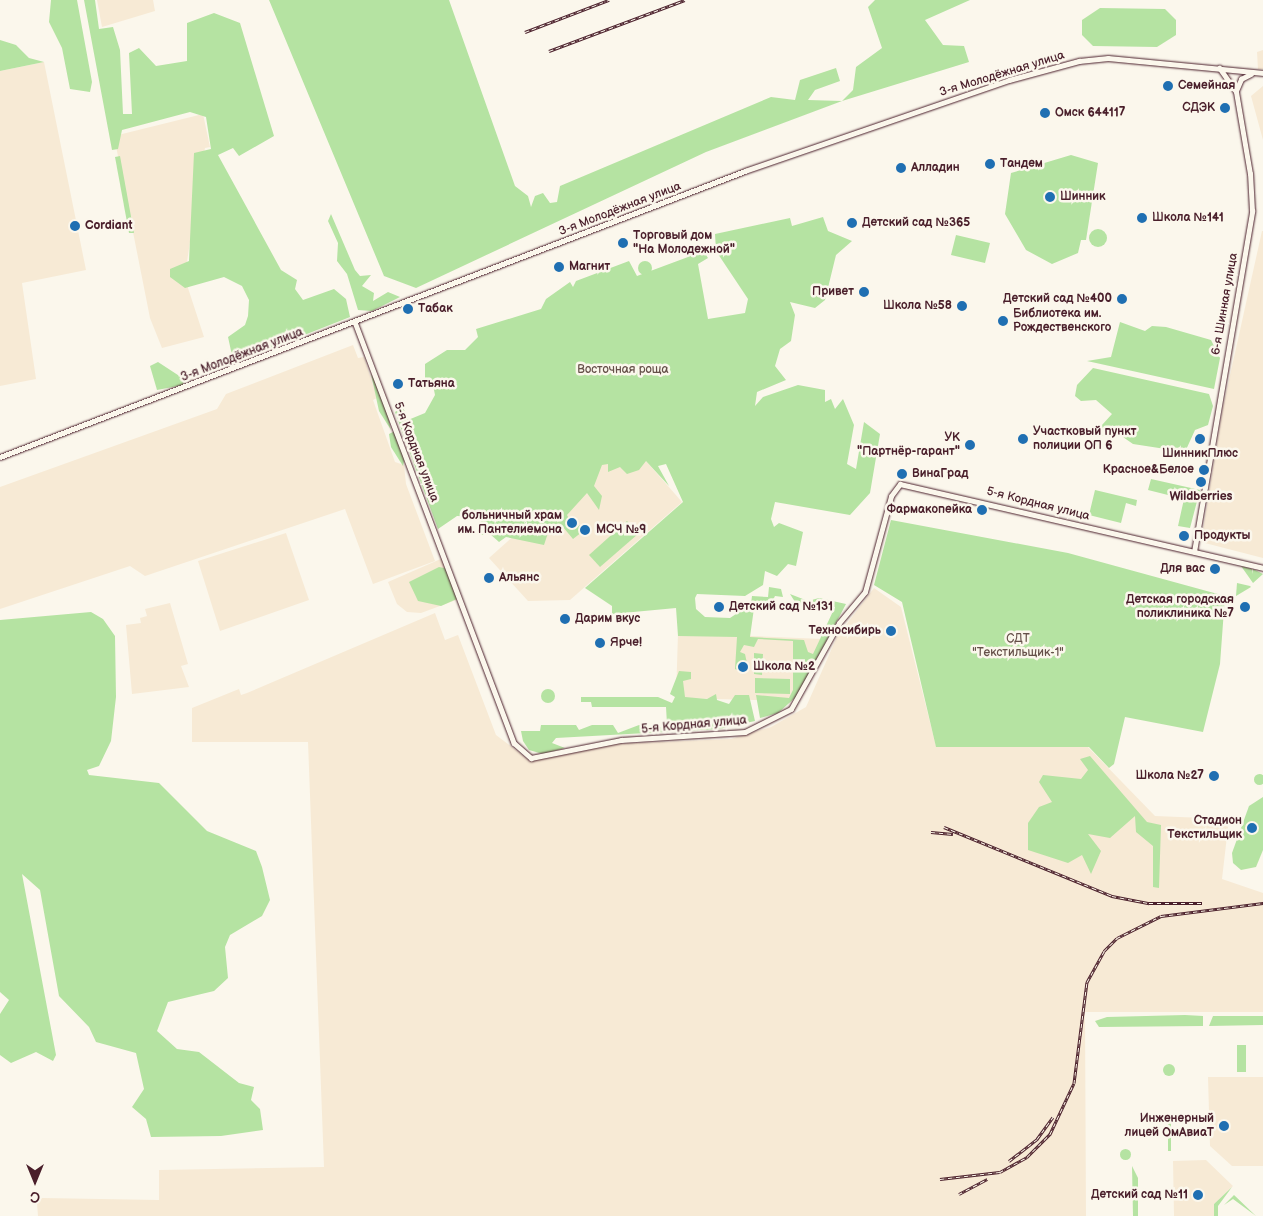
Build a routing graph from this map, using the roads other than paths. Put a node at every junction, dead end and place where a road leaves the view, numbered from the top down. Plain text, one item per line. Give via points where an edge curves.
1 (1217, 67) junction
2 (1257, 73) junction
3 (1263, 74) edge
4 (1236, 92) junction
5 (355, 322) junction
6 (0, 457) edge
7 (1194, 552) junction
8 (1263, 568) edge

1 - 2 main road, 3-я Молодёжная улица
1 - 4 main road, 6-я Шинная улица via 1229,76
1 - 5 main road, 3-я Молодёжная улица via 1093,59 1017,78 745,171
2 - 3 main road, 3-я Молодёжная улица
2 - 4 main road via 1241,79
4 - 7 main road, 6-я Шинная улица via 1250,174 1252,211
5 - 6 main road, 3-я Молодёжная улица
5 - 7 main road, 5-я Кордная улица via 514,743 531,758 620,740 745,732 791,709 839,623 865,592 891,496 900,484
7 - 8 main road, 5-я Кордная улица

